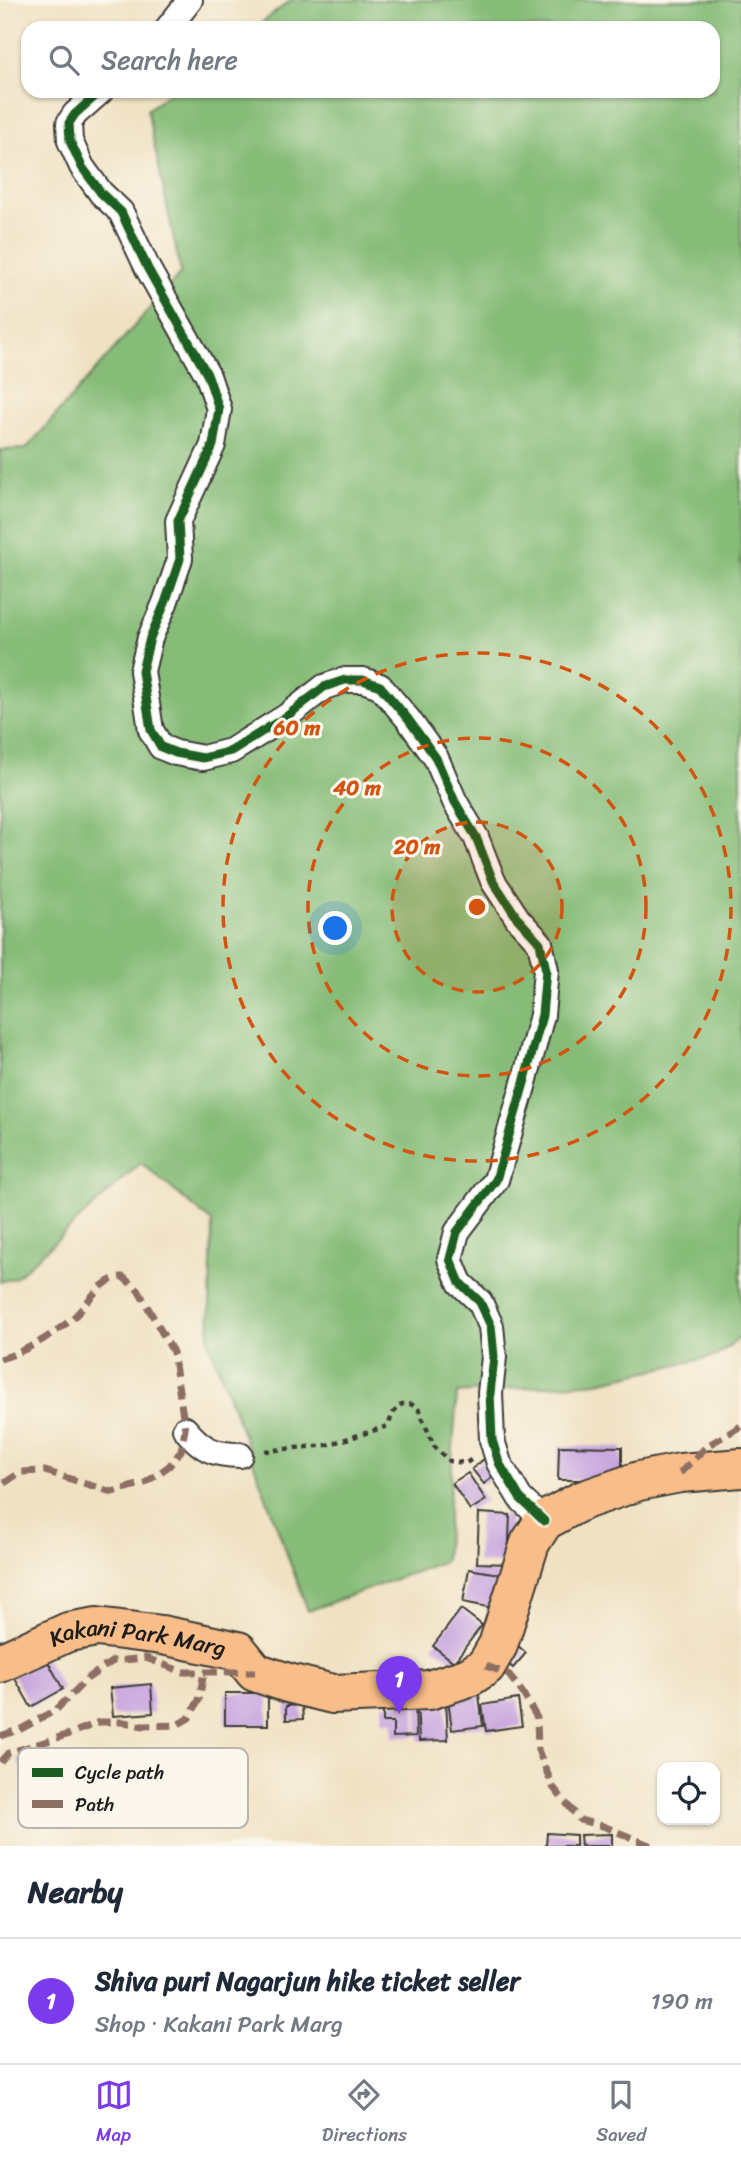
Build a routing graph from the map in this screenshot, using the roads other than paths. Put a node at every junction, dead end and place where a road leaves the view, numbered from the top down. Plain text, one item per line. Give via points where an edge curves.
1 (190, 0) edge
2 (174, 21) edge
3 (93, 98) edge
4 (185, 1429) dead end
5 (240, 1455) road end
6 (741, 1468) edge
7 (544, 1521) junction
8 (0, 1663) edge

1 - 2 street
3 - 7 street via 69,123 70,141 82,167 121,212 208,376 219,409 213,444 178,522 180,559 142,671 151,730 160,747 203,758 231,751 324,687 345,680 380,686 436,758 493,881 540,943 546,970 542,1015 524,1083 496,1180 457,1232 450,1259 460,1283 480,1302 491,1326 492,1440 499,1463 520,1498
4 - 5 street via 199,1446 222,1455
6 - 7 main road via 639,1481 581,1501
7 - 8 main road, Kakani Park Marg via 530,1543 498,1645 486,1665 469,1677 429,1690 333,1694 255,1672 239,1651 97,1627 68,1632

